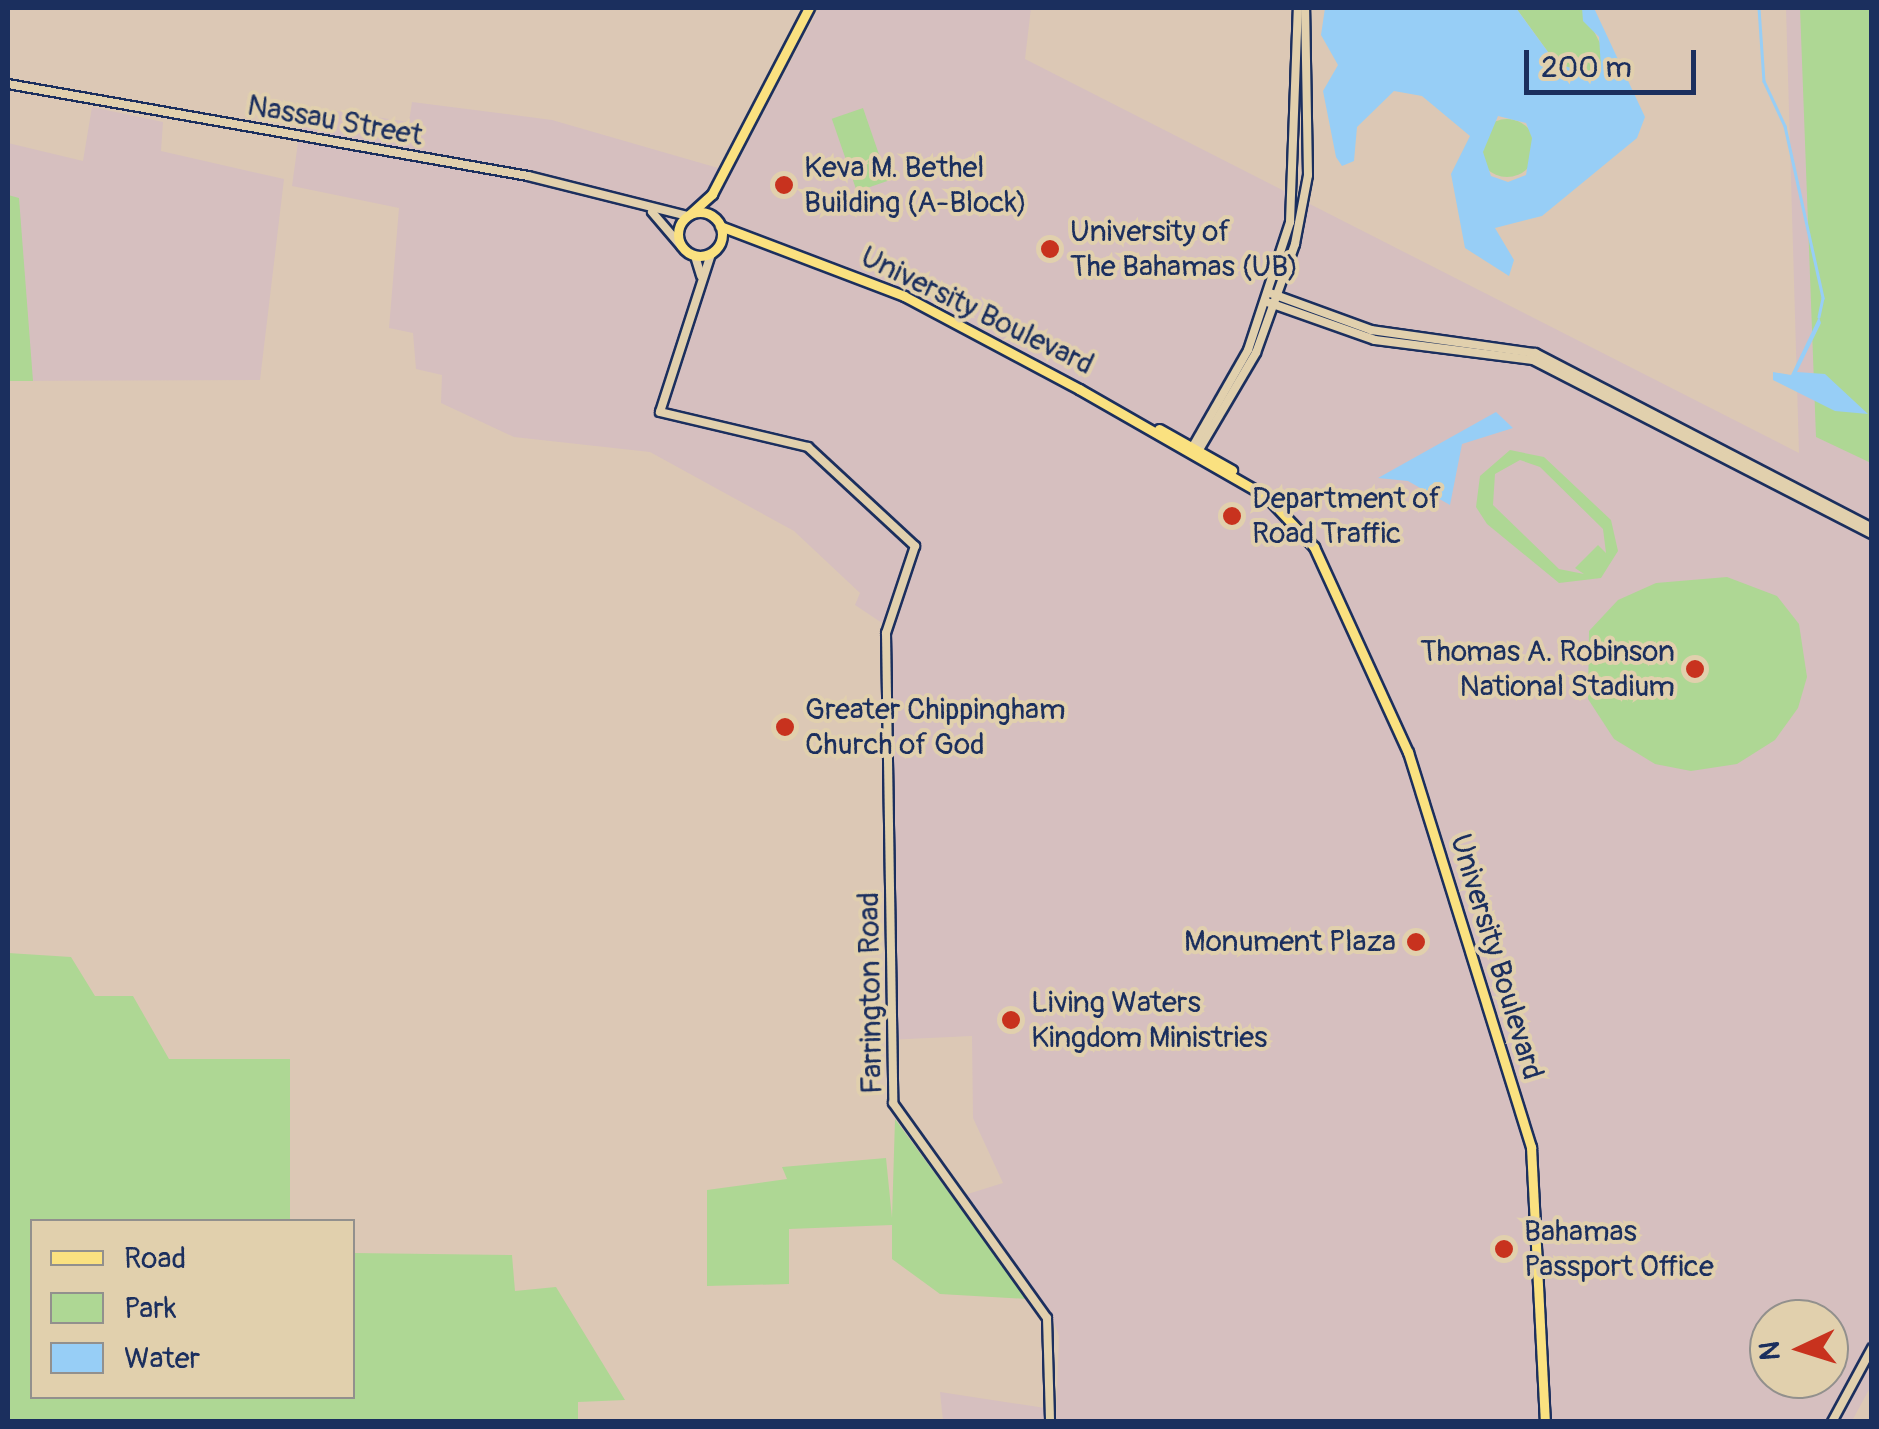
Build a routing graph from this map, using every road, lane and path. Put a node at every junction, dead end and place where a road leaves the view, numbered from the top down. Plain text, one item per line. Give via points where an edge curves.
1 (808, 8) edge
2 (1302, 8) edge
3 (8, 84) edge
4 (712, 194) junction
5 (652, 212) junction
6 (689, 215) junction
7 (711, 215) junction
8 (720, 226) junction
9 (742, 240) junction
10 (720, 243) junction
11 (681, 246) junction
12 (711, 254) junction
13 (696, 256) junction
14 (701, 276) junction
15 (1269, 298) junction
16 (1279, 302) junction
17 (1194, 451) junction
18 (1872, 531) edge
19 (1872, 1348) edge
20 (1050, 1422) edge
21 (1544, 1422) edge
22 (1832, 1422) edge

1 - 4 main road
2 - 15 main road via 1298,175
2 - 16 main road via 1308,174
3 - 5 main road, Nassau Street via 528,176
4 - 6 main road
4 - 7 main road
5 - 6 main road, Nassau Street
5 - 11 main road
6 - 7 main road
6 - 11 main road
7 - 8 main road
8 - 9 main road, University Boulevard
8 - 10 main road
9 - 10 main road, University Boulevard
9 - 17 main road, University Boulevard via 904,296
10 - 12 main road
11 - 13 main road
12 - 13 main road
12 - 14 main road
13 - 14 main road
14 - 20 main road, Farrington Road via 660,412 808,448 915,546 886,633 893,1103 1047,1318
15 - 16 main road
15 - 17 main road
16 - 17 main road
16 - 18 main road via 1404,339 1533,360
17 - 21 main road, University Boulevard via 1294,520 1330,571 1408,752 1463,916 1536,1178
19 - 22 main road

